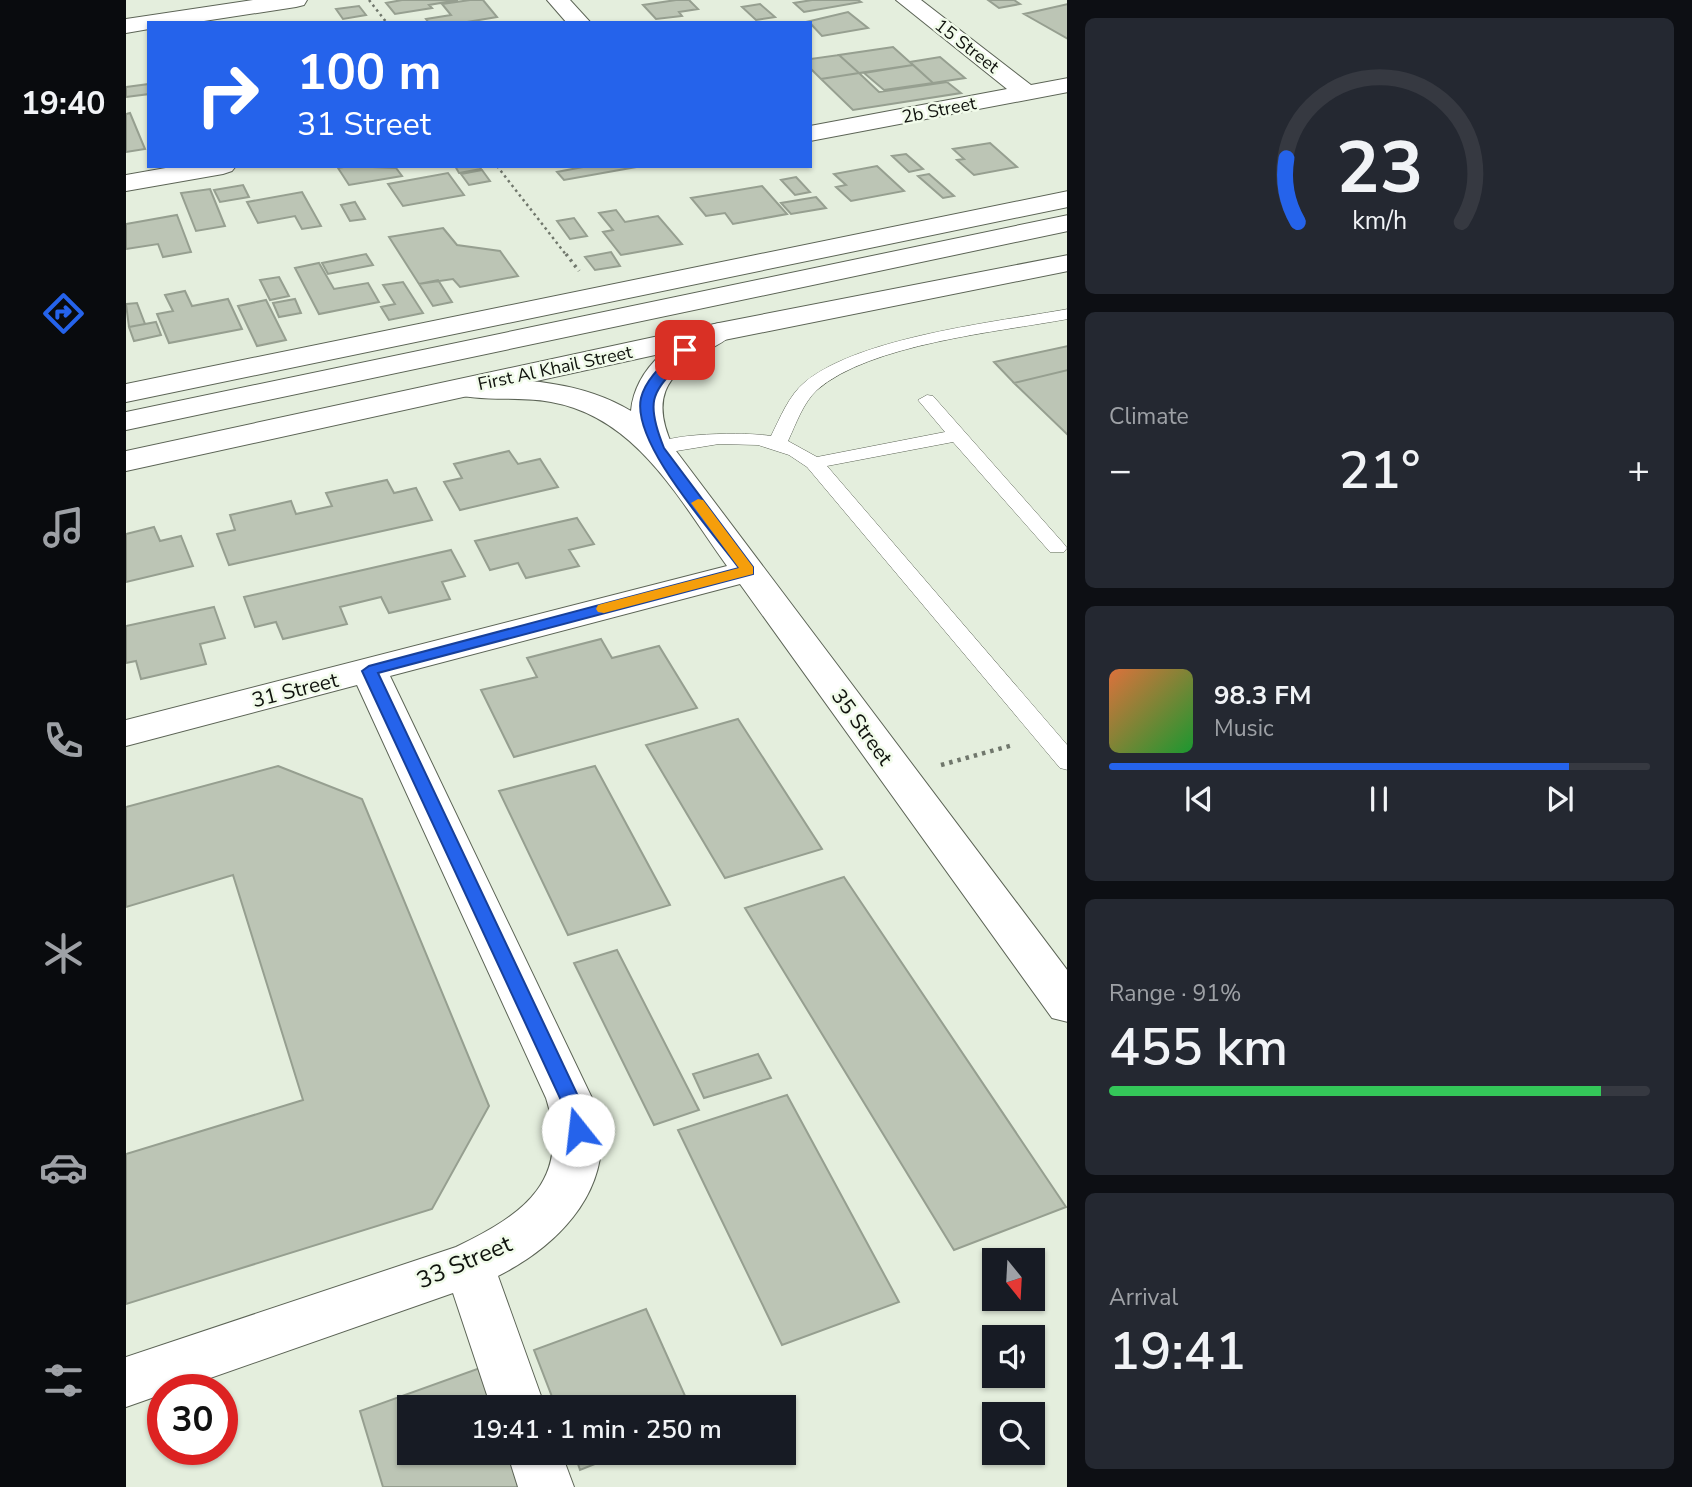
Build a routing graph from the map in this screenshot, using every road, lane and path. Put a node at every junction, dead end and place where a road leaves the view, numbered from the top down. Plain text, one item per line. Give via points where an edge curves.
1 (296, 0) edge
2 (369, 0) edge
3 (558, 0) edge
4 (907, 0) edge
5 (204, 7) edge
6 (385, 21) edge
7 (578, 21) edge
8 (126, 26) edge
9 (1067, 85) edge
10 (1027, 93) junction
11 (812, 134) edge
12 (212, 168) edge
13 (499, 168) edge
14 (126, 183) edge
15 (1067, 199) edge
16 (1067, 223) edge
17 (1067, 263) edge
18 (599, 296) junction
19 (1067, 314) edge
20 (719, 332) junction
21 (465, 388) junction
22 (126, 393) edge
23 (926, 400) dead end
24 (126, 421) edge
25 (958, 435) junction
26 (777, 443) junction
27 (658, 449) junction
28 (126, 461) edge
29 (814, 463) junction
30 (1057, 548) dead end
31 (748, 570) junction
32 (369, 671) junction
33 (126, 733) edge
34 (1045, 737) junction
35 (1067, 762) edge
36 (899, 777) junction
37 (1067, 1005) edge
38 (469, 1265) junction
39 (126, 1382) edge
40 (514, 1395) edge
41 (538, 1465) edge
42 (546, 1487) edge

1 - 5 street
2 - 6 path
3 - 7 street
4 - 10 street, 15 Street
5 - 8 street
9 - 10 street, 2b Street
10 - 11 street, 2b Street
12 - 14 street
13 - 18 path
15 - 18 street
16 - 24 street, First Al Khail Street
17 - 20 street, First Al Khail Street
18 - 22 street
19 - 26 lane via 894,349 841,366 804,393
20 - 21 street, First Al Khail Street
20 - 27 street, 35 Street via 685,350 656,379 646,413
21 - 27 street, 35 Street via 521,389 575,399 616,416
21 - 28 street, First Al Khail Street
23 - 25 lane
25 - 29 lane
25 - 30 lane
26 - 27 lane via 729,437
26 - 29 lane
27 - 31 street, 35 Street
29 - 34 lane
31 - 32 street, 31 Street
31 - 36 street, 35 Street
32 - 33 street, 31 Street
32 - 38 street, 33 Street via 569,1098 578,1130 575,1163 562,1196 538,1225 507,1248
34 - 35 lane
34 - 36 path
36 - 37 street, 35 Street
38 - 39 street, 33 Street
38 - 40 street
41 - 42 street

